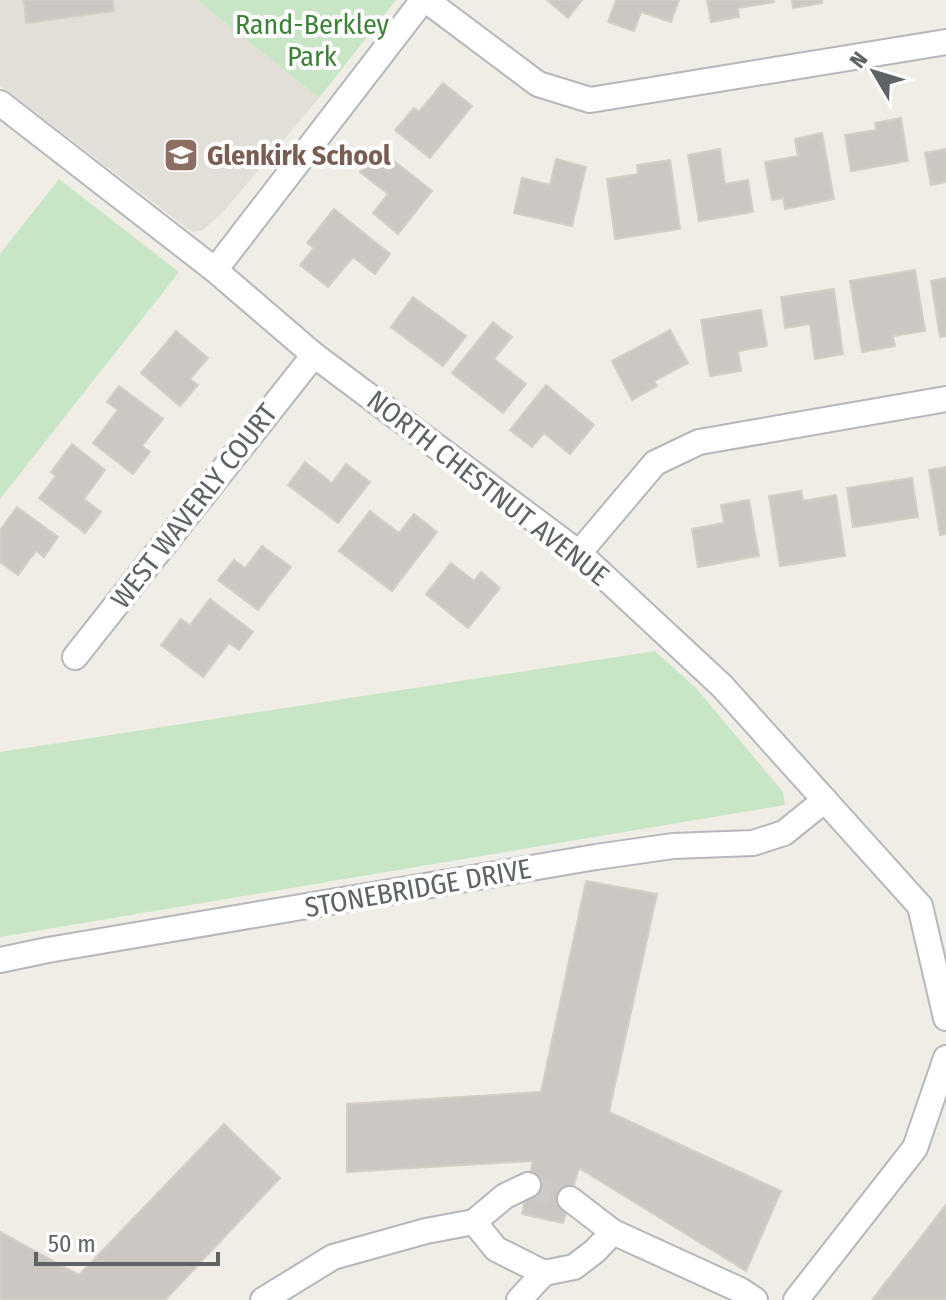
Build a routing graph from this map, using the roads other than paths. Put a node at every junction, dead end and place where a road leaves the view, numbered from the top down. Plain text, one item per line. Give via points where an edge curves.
1 (424, 0) edge
2 (946, 42) edge
3 (0, 103) edge
4 (215, 270) junction
5 (314, 355) junction
6 (946, 399) edge
7 (579, 553) junction
8 (75, 657) dead end
9 (825, 800) junction
10 (0, 960) edge
11 (946, 1018) edge
12 (946, 1058) edge
13 (937, 1110) edge
14 (528, 1185) dead end
15 (570, 1199) tunnel mouth
16 (474, 1222) junction
17 (613, 1232) junction
18 (544, 1273) junction
19 (263, 1300) edge
20 (519, 1300) edge
21 (755, 1300) edge
22 (796, 1300) edge

1 - 2 street via 538,84 590,100
1 - 4 street
3 - 4 street, NORTH CHESTNUT AVENUE
4 - 5 street, NORTH CHESTNUT AVENUE
5 - 7 street, NORTH CHESTNUT AVENUE
5 - 8 street, WEST WAVERLY COURT
6 - 7 street via 699,442 655,463
7 - 9 street, NORTH CHESTNUT AVENUE via 722,686
9 - 10 street, STONEBRIDGE DRIVE via 784,833 753,843 673,846 596,857
9 - 11 street, NORTH CHESTNUT AVENUE via 920,906
12 - 13 street
13 - 22 street via 915,1148
14 - 16 street
15 - 17 street
16 - 18 street via 496,1249
16 - 19 street via 333,1257
17 - 18 street via 574,1267
17 - 21 street
18 - 20 street

